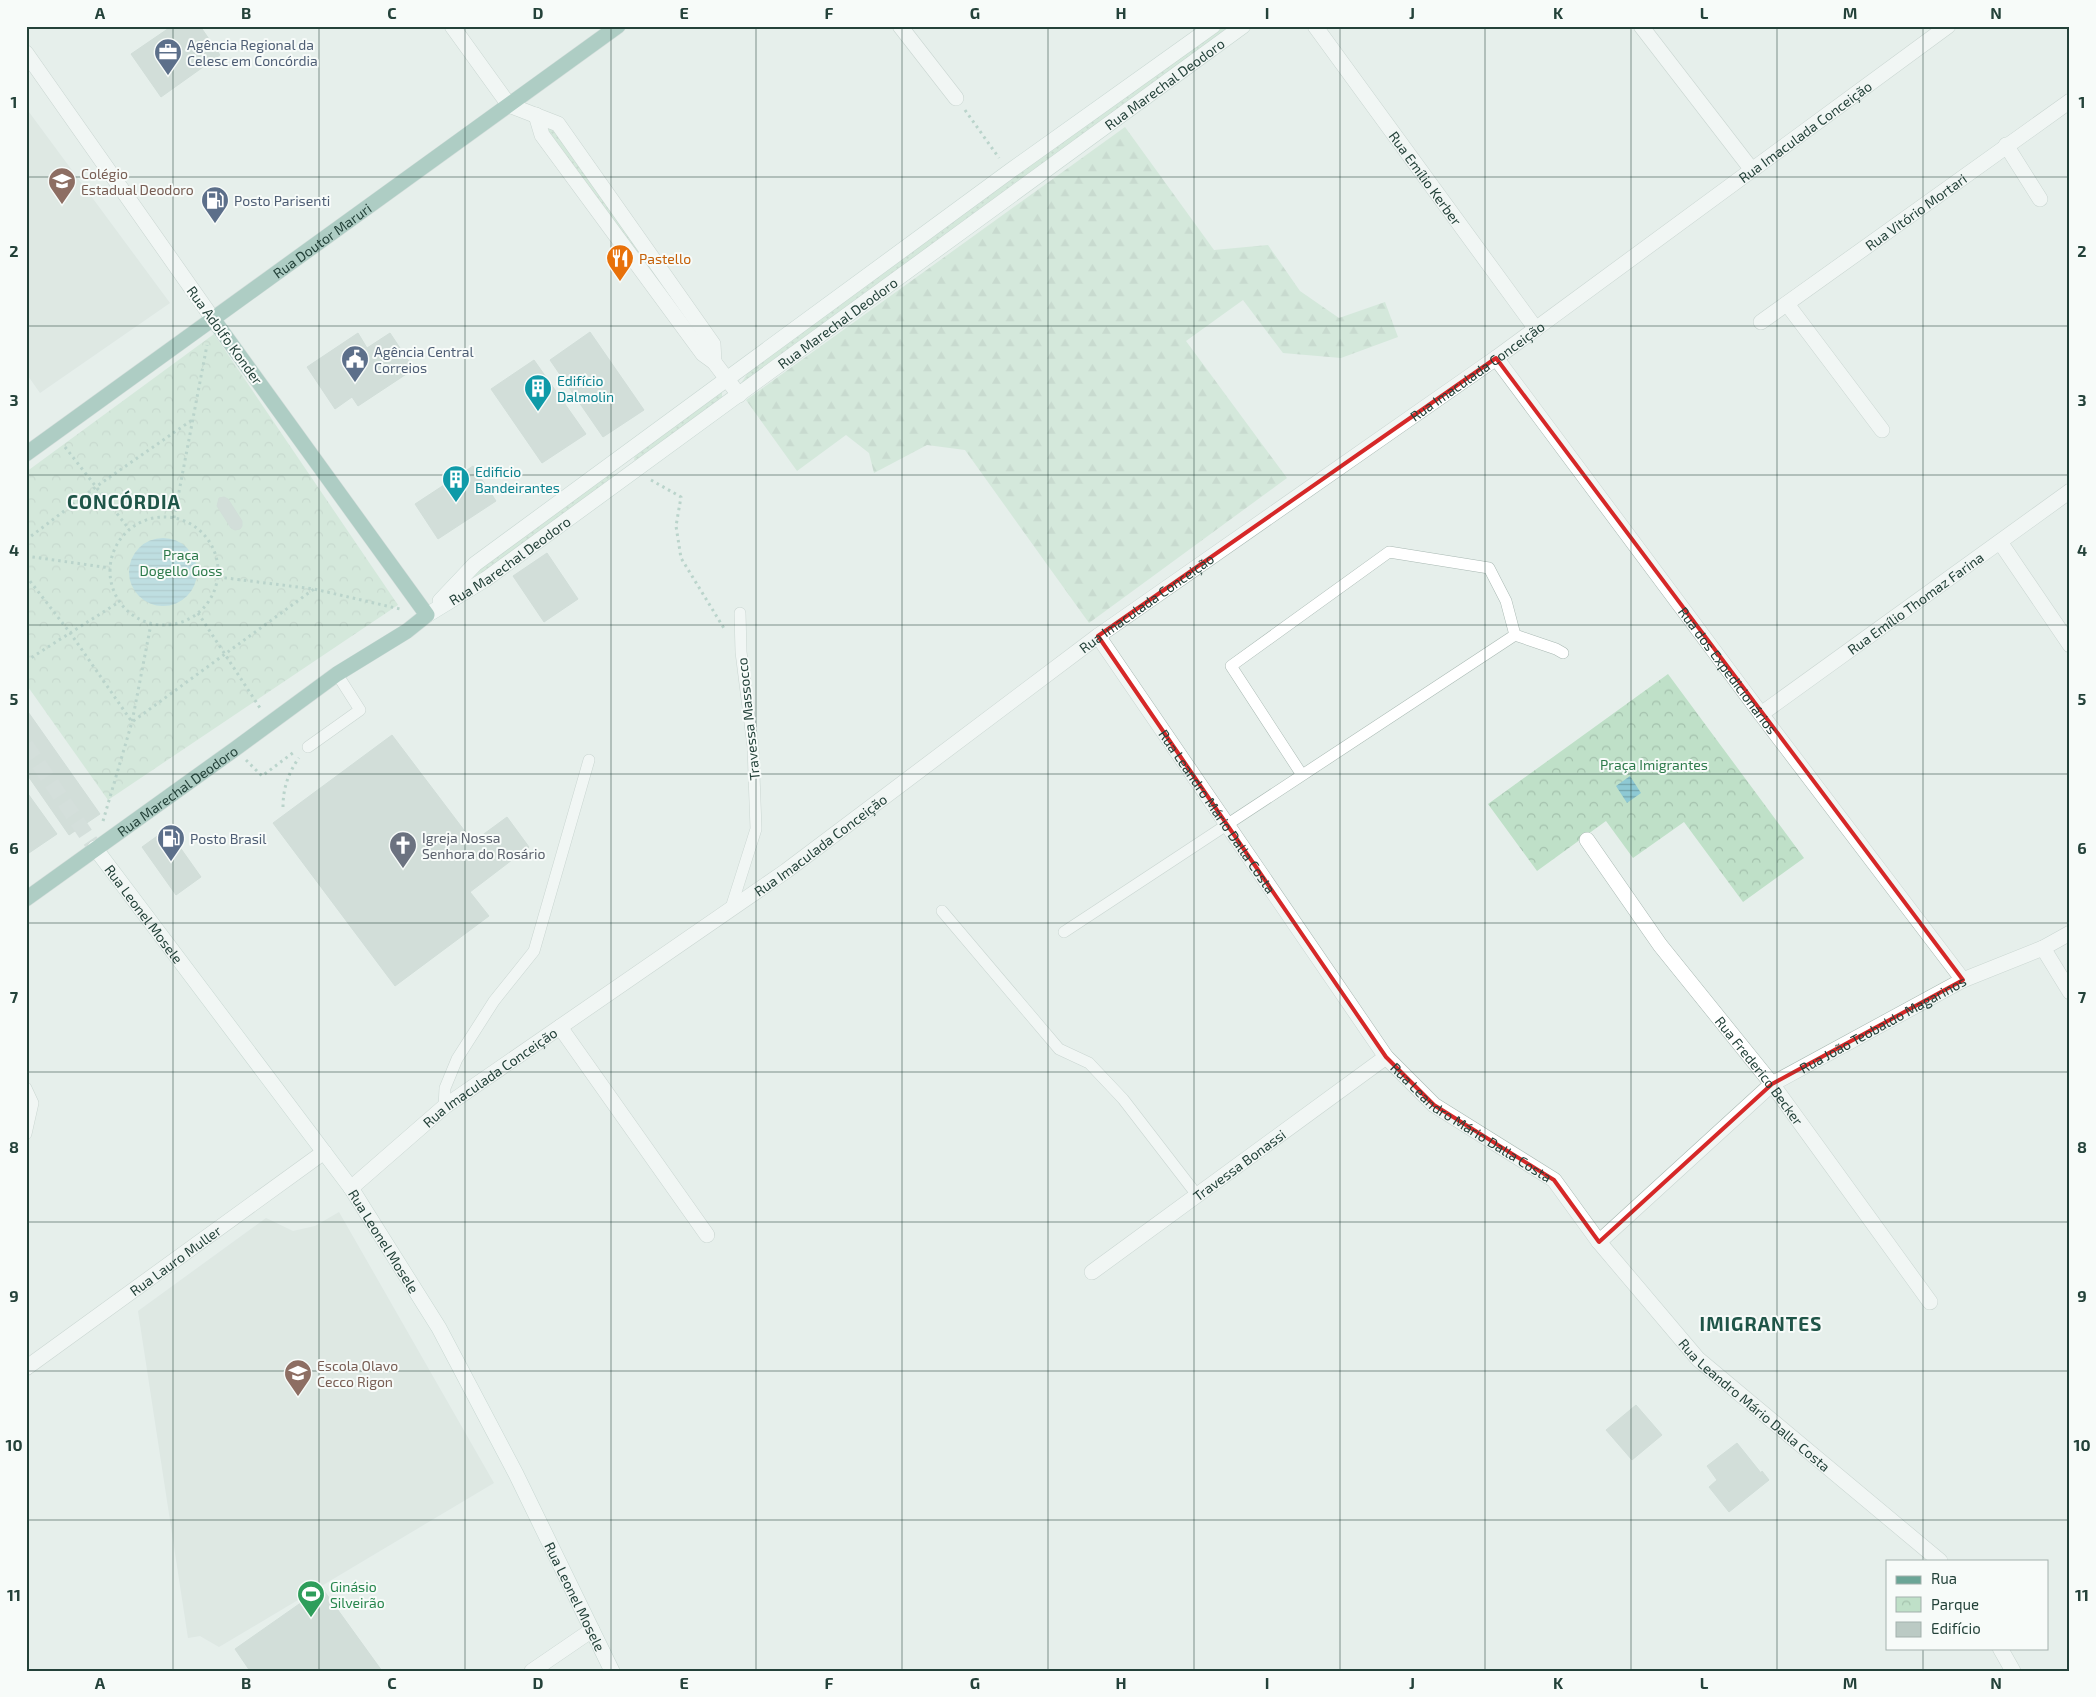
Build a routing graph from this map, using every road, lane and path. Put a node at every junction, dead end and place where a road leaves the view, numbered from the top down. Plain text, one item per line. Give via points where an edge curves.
1 (452, 26) edge
2 (618, 26) edge
3 (900, 26) edge
4 (1213, 26) edge
5 (1243, 26) edge
6 (1315, 26) edge
7 (1641, 26) edge
8 (1948, 26) edge
9 (26, 53) edge
10 (956, 98) joint
11 (2070, 101) edge
12 (509, 105) junction
13 (2006, 146) junction
14 (1752, 170) junction
15 (1010, 172) junction
16 (2040, 199) dead end
17 (1787, 304) junction
18 (213, 319) junction
19 (1762, 322) dead end
20 (1536, 328) junction
21 (1496, 358) junction
22 (727, 381) junction
23 (738, 395) junction
24 (192, 420) junction
25 (1882, 430) dead end
26 (55, 434) junction
27 (26, 454) edge
28 (620, 482) junction
29 (97, 486) junction
30 (2070, 491) edge
31 (174, 518) junction
32 (129, 530) junction
33 (26, 540) edge
34 (2000, 542) junction
35 (26, 556) edge
36 (110, 568) junction
37 (26, 576) edge
38 (218, 577) junction
39 (314, 589) junction
40 (119, 602) junction
41 (198, 613) junction
42 (740, 613) dead end
43 (427, 615) junction
44 (152, 624) junction
45 (71, 634) junction
46 (1515, 634) junction
47 (1098, 636) junction
48 (2070, 645) edge
49 (741, 652) junction
50 (1563, 653) dead end
51 (226, 655) junction
52 (26, 661) edge
53 (337, 674) junction
54 (1762, 714) junction
55 (132, 722) junction
56 (270, 723) junction
57 (308, 748) junction
58 (235, 750) junction
59 (589, 760) dead end
60 (1302, 775) junction
61 (283, 807) dead end
62 (1227, 824) junction
63 (1587, 840) dead end
64 (96, 848) junction
65 (26, 899) edge
66 (730, 911) junction
67 (942, 911) dead end
68 (1064, 932) dead end
69 (2070, 933) edge
70 (2043, 948) junction
71 (1963, 980) junction
72 (2070, 992) edge
73 (560, 1027) junction
74 (1386, 1057) junction
75 (1772, 1084) junction
76 (26, 1088) edge
77 (444, 1107) junction
78 (26, 1134) edge
79 (324, 1152) junction
80 (351, 1188) junction
81 (1197, 1195) junction
82 (707, 1236) dead end
83 (1599, 1242) junction
84 (1092, 1272) dead end
85 (1930, 1302) dead end
86 (26, 1368) edge
87 (1939, 1560) edge
88 (592, 1630) junction
89 (2001, 1650) edge
90 (532, 1671) edge
91 (612, 1671) edge
92 (2013, 1671) edge

1 - 12 street
2 - 12 main road, Rua Doutor Maruri
3 - 10 street
4 - 15 street, Rua Marechal Deodoro
5 - 23 street, Rua Marechal Deodoro
6 - 20 street, Rua Emílio Kerber
7 - 14 street
8 - 14 street, Rua Imaculada Conceição
9 - 18 street, Rua Adolfo Konder
10 - 15 path
11 - 13 street, Rua Vitório Mortari
12 - 18 main road, Rua Doutor Maruri
12 - 22 street via 536,115 542,135 703,354 714,362
13 - 16 street
13 - 17 street, Rua Vitório Mortari
14 - 20 street, Rua Imaculada Conceição
15 - 22 street, Rua Marechal Deodoro
17 - 19 street, Rua Vitório Mortari
17 - 25 street
18 - 24 path
18 - 26 main road, Rua Doutor Maruri
18 - 43 main road, Rua Adolfo Konder
20 - 21 street, Rua Imaculada Conceição
21 - 47 street, Rua Imaculada Conceição
21 - 54 street, Rua dos Expedicionários
22 - 23 street
22 - 43 street, Rua Marechal Deodoro via 475,564
23 - 28 street, Rua Marechal Deodoro
24 - 29 path
24 - 31 path
26 - 27 main road, Rua Doutor Maruri
26 - 29 path
28 - 43 street, Rua Marechal Deodoro via 486,579
28 - 49 path via 651,480 681,497 676,526 681,558 716,619
29 - 32 path
29 - 33 path
30 - 34 street, Rua Emílio Thomaz Farina
31 - 32 path via 143,521
31 - 38 path via 189,523 202,533 217,561
32 - 36 path via 112,553
34 - 48 street
34 - 54 street, Rua Emílio Thomaz Farina
35 - 36 path
36 - 40 path via 110,580
37 - 45 path
38 - 39 path
38 - 41 path via 207,603
39 - 43 path
39 - 51 path
40 - 44 path via 128,612
40 - 45 path
41 - 44 path via 176,624
41 - 51 path
42 - 49 lane, Travessa Massocco
43 - 53 main road, Rua Marechal Deodoro
44 - 55 path
45 - 52 path
45 - 55 path
46 - 50 lane
46 - 60 lane
46 - 60 lane via 1506,601 1489,568 1389,552 1231,666
47 - 62 street, Rua Leandro Mário Dalla Costa
47 - 66 street, Rua Imaculada Conceição
49 - 66 lane, Travessa Massocco via 753,748 756,829
51 - 55 path
51 - 56 path
53 - 56 main road, Rua Marechal Deodoro
53 - 57 lane via 360,710
54 - 71 street, Rua dos Expedicionários
55 - 64 path
56 - 58 main road, Rua Marechal Deodoro
57 - 58 path via 292,752 262,776
57 - 61 path via 289,774
58 - 64 main road, Rua Marechal Deodoro
59 - 77 lane via 534,951 494,1001 457,1058 445,1088
60 - 62 lane
62 - 68 lane
62 - 74 street, Rua Leandro Mário Dalla Costa
63 - 75 street, Rua Frederico Becker via 1660,945
64 - 65 main road, Rua Marechal Deodoro
64 - 79 street, Rua Leonel Mosele
66 - 73 street, Rua Imaculada Conceição
67 - 81 lane via 1059,1049 1089,1063 1123,1099
69 - 70 street, Rua João Teobaldo Magarinos
70 - 71 street, Rua João Teobaldo Magarinos
70 - 72 street
71 - 75 street, Rua João Teobaldo Magarinos
73 - 77 street, Rua Imaculada Conceição
73 - 82 street
74 - 81 street, Travessa Bonassi
74 - 83 street, Rua Leandro Mário Dalla Costa via 1434,1105 1554,1180
75 - 83 street, Rua João Teobaldo Magarinos
75 - 85 street, Rua Frederico Becker
76 - 78 lane via 33,1103
77 - 80 street, Rua Imaculada Conceição
79 - 80 street, Rua Leonel Mosele
79 - 86 street, Rua Lauro Muller
80 - 88 street, Rua Leonel Mosele via 439,1328 516,1474
81 - 84 street, Travessa Bonassi
83 - 87 street, Rua Leandro Mário Dalla Costa via 1698,1359
88 - 90 street
88 - 91 street, Rua Leonel Mosele
89 - 92 street

